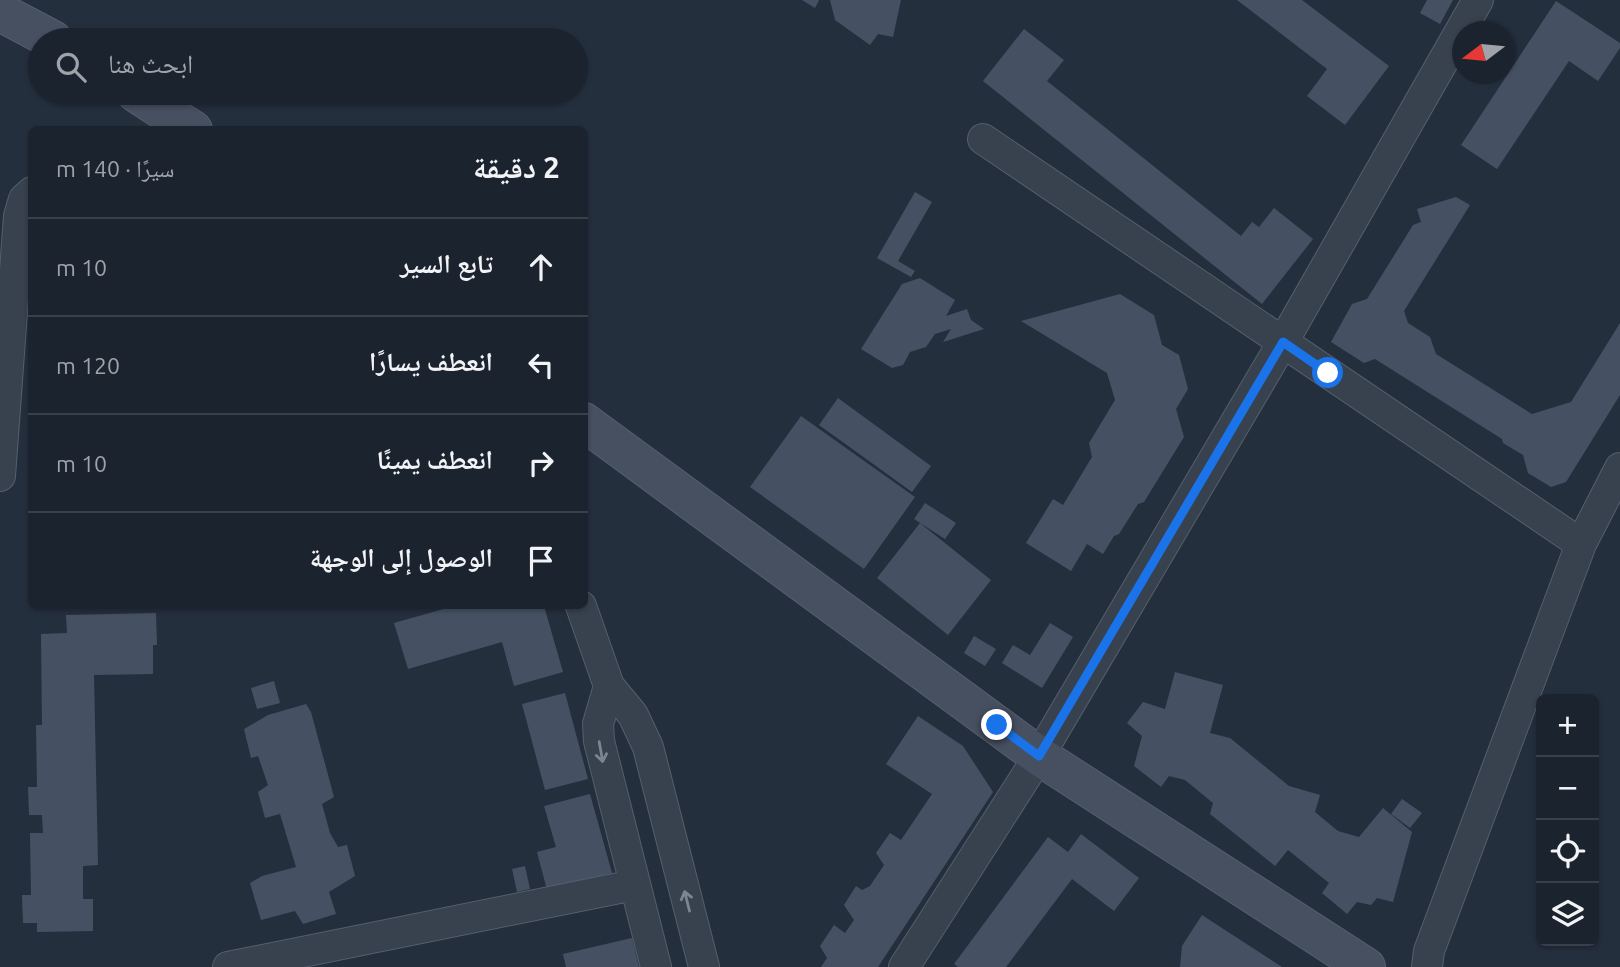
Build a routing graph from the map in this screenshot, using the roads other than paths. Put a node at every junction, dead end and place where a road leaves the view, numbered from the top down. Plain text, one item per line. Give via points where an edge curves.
1 (1478, 0) edge
2 (0, 12) edge
3 (30, 28) edge
4 (154, 105) edge
5 (187, 126) edge
6 (983, 139) dead end
7 (28, 196) edge
8 (1283, 342) junction
9 (588, 425) edge
10 (1620, 468) edge
11 (0, 476) edge
12 (1581, 544) junction
13 (582, 609) edge
14 (609, 686) junction
15 (1039, 756) junction
16 (634, 885) junction
17 (228, 967) edge
18 (656, 967) edge
19 (704, 967) edge
20 (904, 967) edge
21 (1366, 967) edge
22 (1427, 967) edge

1 - 8 street
2 - 3 street
4 - 5 street
6 - 8 street
7 - 11 street via 19,216
8 - 12 street
8 - 15 street
9 - 15 street
10 - 12 street
12 - 22 street via 1429,951
13 - 14 street
14 -> 16 street via 598,724 599,741
19 -> 14 street via 648,747 633,715
15 - 20 street
15 - 21 street
16 - 17 street
16 - 18 street

